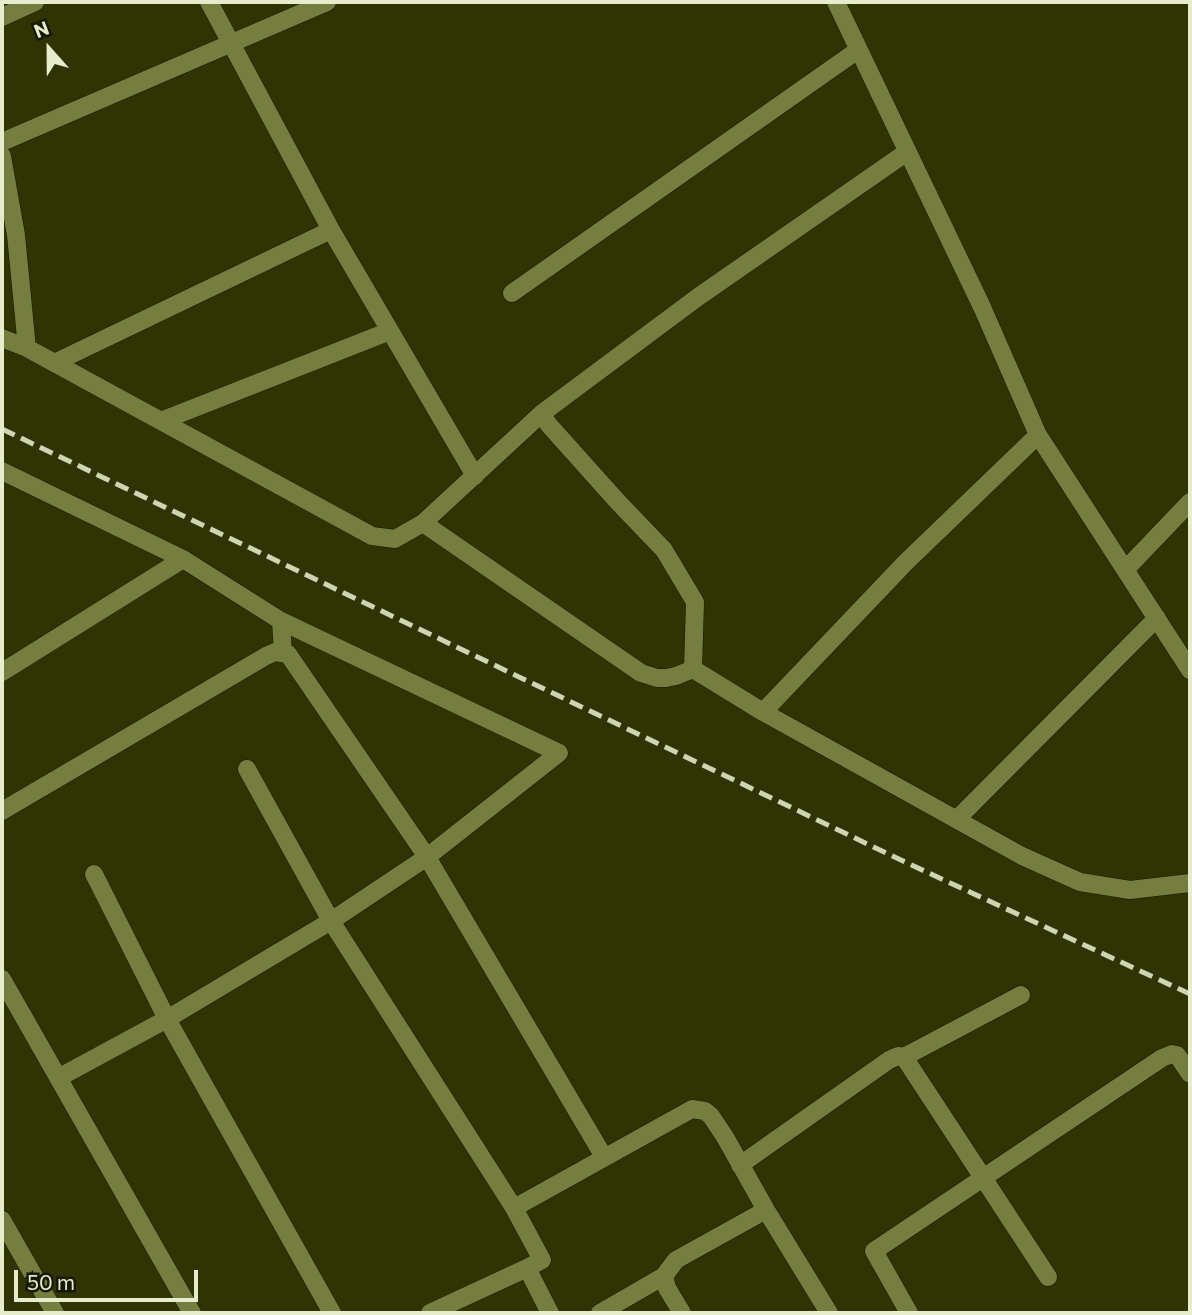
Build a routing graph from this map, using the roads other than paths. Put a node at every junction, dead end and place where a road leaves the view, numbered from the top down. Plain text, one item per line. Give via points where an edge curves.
1 (35, 2) edge
2 (209, 2) edge
3 (327, 2) edge
4 (836, 2) edge
5 (2, 17) edge
6 (231, 43) junction
7 (859, 50) junction
8 (2, 142) edge
9 (907, 152) junction
10 (2, 156) edge
11 (331, 230) junction
12 (512, 293) dead end
13 (390, 331) junction
14 (2, 338) edge
15 (27, 348) junction
16 (54, 363) junction
17 (541, 414) junction
18 (161, 421) junction
19 (1038, 435) junction
20 (3, 474) edge
21 (475, 476) junction
22 (1190, 502) edge
23 (423, 523) junction
24 (183, 559) junction
25 (1126, 569) junction
26 (1157, 618) junction
27 (281, 621) junction
28 (282, 653) junction
29 (693, 670) junction
30 (1190, 670) edge
31 (2, 671) edge
32 (763, 712) junction
33 (247, 769) dead end
34 (2, 811) edge
35 (957, 819) junction
36 (427, 857) junction
37 (94, 874) dead end
38 (1190, 883) edge
39 (331, 921) junction
40 (2, 979) edge
41 (1021, 995) dead end
42 (167, 1019) junction
43 (904, 1057) junction
44 (1190, 1074) edge
45 (58, 1078) junction
46 (604, 1157) junction
47 (740, 1165) junction
48 (983, 1178) junction
49 (514, 1208) junction
50 (766, 1210) junction
51 (2, 1220) edge
52 (8, 1246) edge
53 (527, 1268) junction
54 (664, 1276) junction
55 (1048, 1278) dead end
56 (449, 1309) edge
57 (55, 1313) edge
58 (192, 1313) edge
59 (331, 1313) edge
60 (430, 1313) edge
61 (550, 1313) edge
62 (600, 1313) edge
63 (682, 1313) edge
64 (829, 1313) edge
65 (908, 1313) edge

1 - 5 street
2 - 6 street
3 - 6 street
4 - 7 street
6 - 8 street
6 - 11 street
7 - 9 street
7 - 12 street
9 - 17 street via 698,297
9 - 19 street
10 - 15 street via 16,235
11 - 13 street
11 - 16 street
13 - 18 street
13 - 21 street
14 - 15 street
15 - 16 street
16 - 18 street
17 - 21 street
17 - 29 street via 677,570 695,602
18 - 23 street via 372,536 395,539
19 - 25 street
19 - 32 street via 906,562
20 - 24 street
21 - 23 street
22 - 25 street
23 - 29 street via 642,673 666,678
24 - 27 street
24 - 31 street
25 - 26 street
26 - 30 street
26 - 35 street
27 - 28 street
27 - 36 street via 559,753
28 - 34 street via 266,656
28 - 36 street via 289,656
29 - 32 street
32 - 35 street
33 - 39 street
35 - 38 street via 1080,882 1130,890
36 - 39 street
36 - 46 street
37 - 42 street
39 - 42 street
39 - 49 street
40 - 45 street
41 - 43 street
42 - 45 street
42 - 59 street
43 - 47 street via 889,1060
43 - 48 street
44 - 48 street via 1177,1055 1162,1058
45 - 58 street
46 - 47 street via 692,1109 711,1116
46 - 49 street
47 - 50 street
48 - 55 street
48 - 65 street via 874,1251
49 - 53 street via 542,1260
50 - 54 street via 676,1260
50 - 64 street
51 - 52 street
52 - 57 street
53 - 56 street
53 - 61 street
54 - 62 street
54 - 63 street
56 - 60 street

